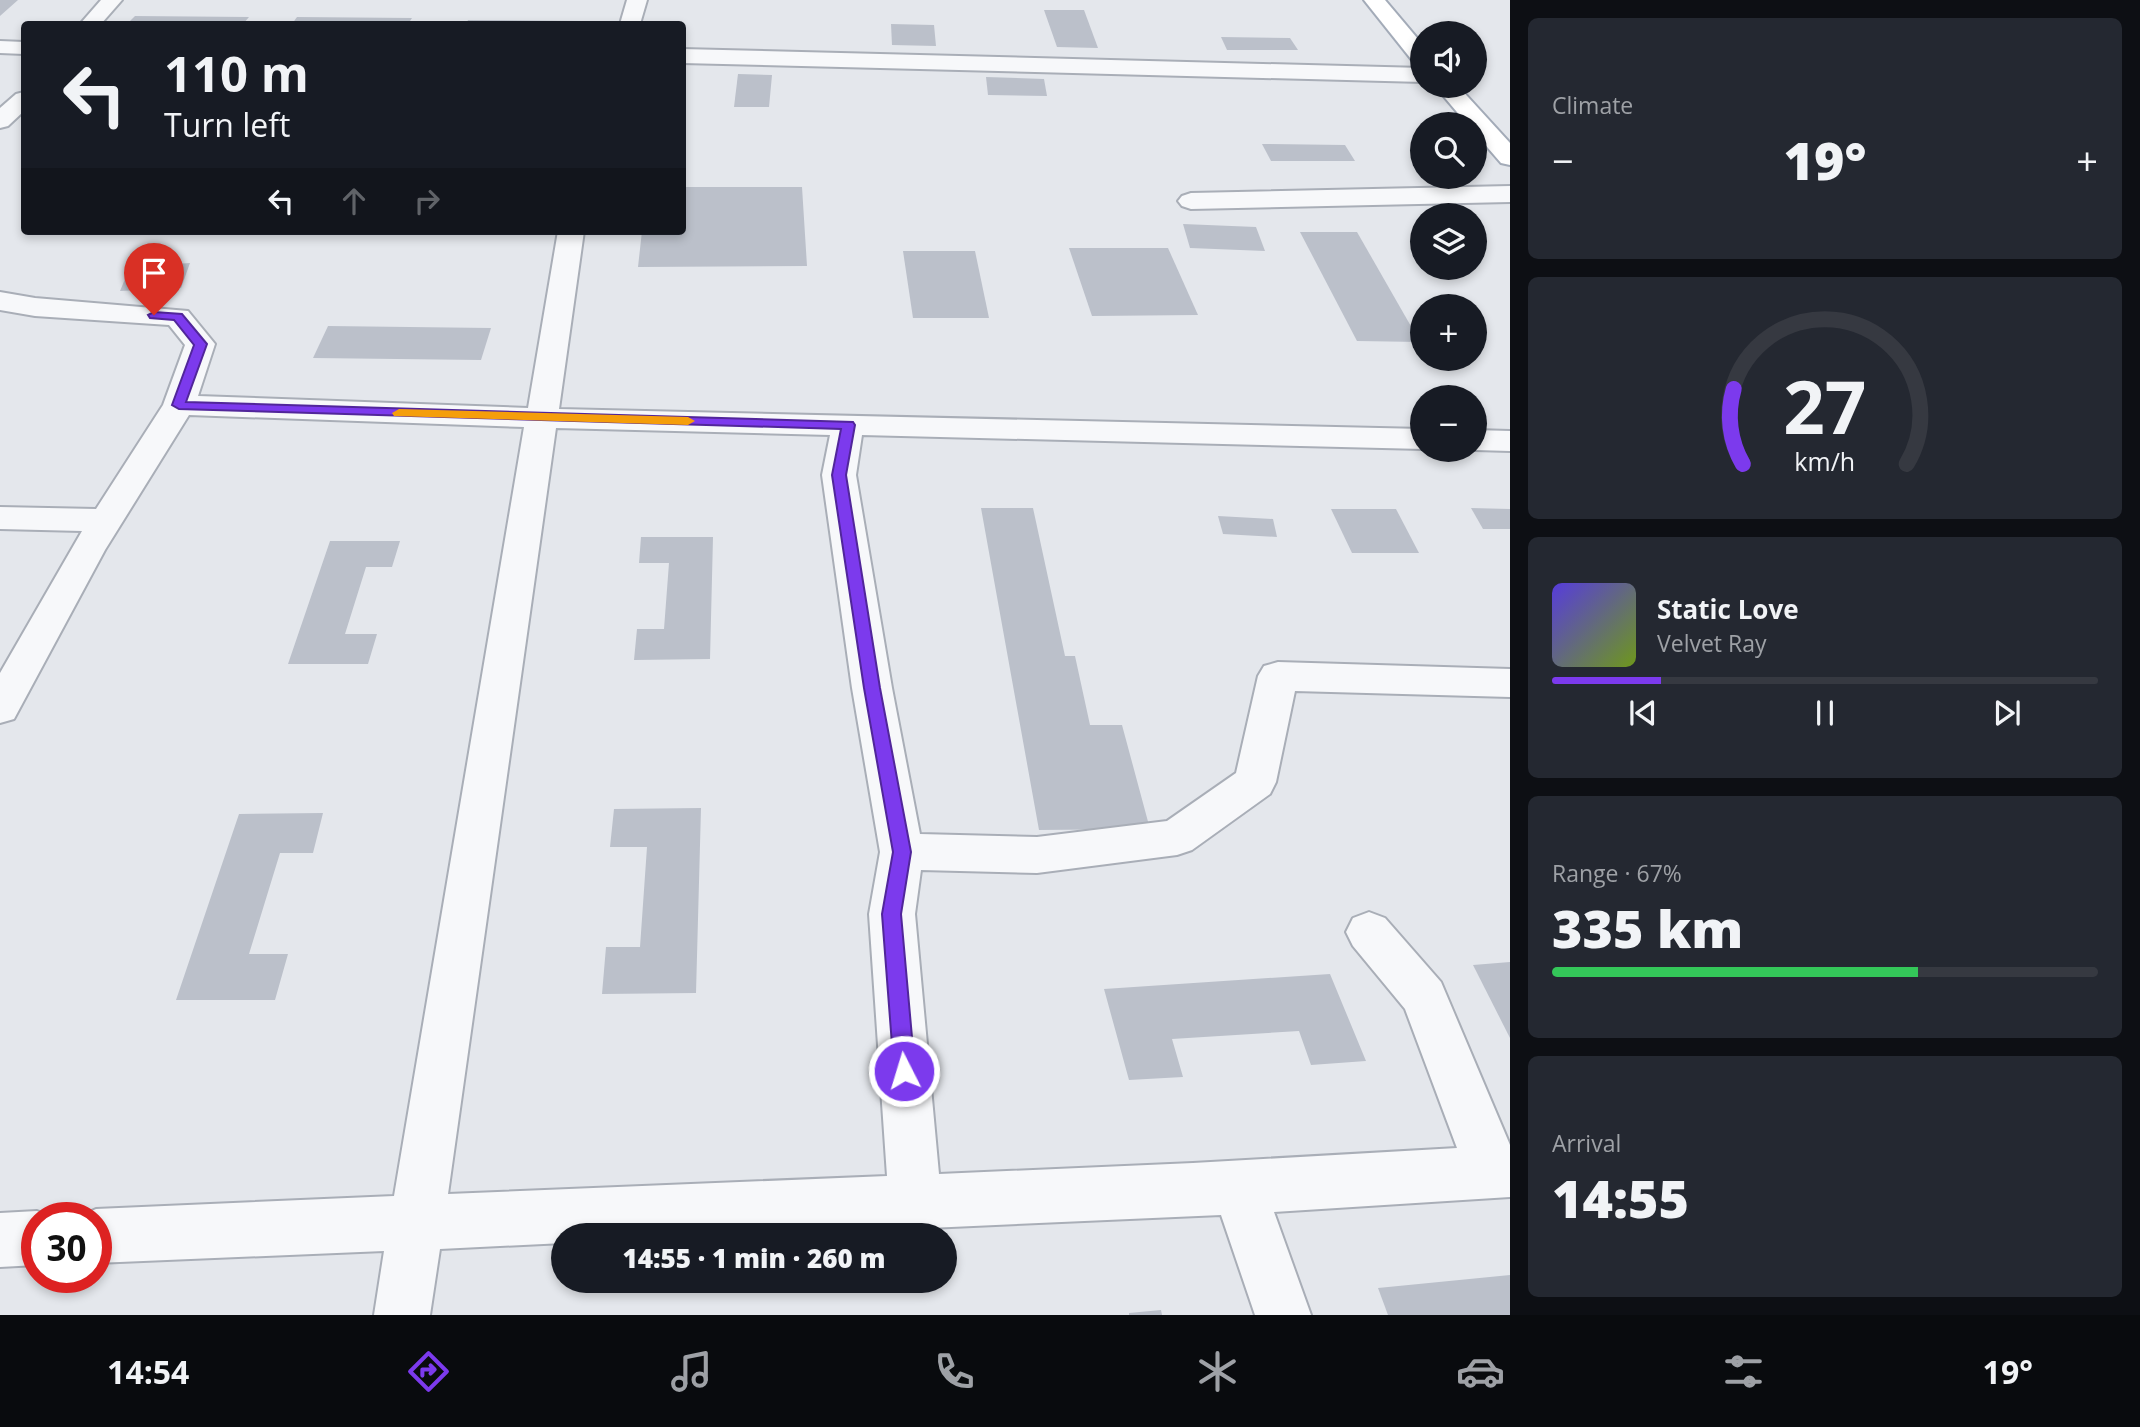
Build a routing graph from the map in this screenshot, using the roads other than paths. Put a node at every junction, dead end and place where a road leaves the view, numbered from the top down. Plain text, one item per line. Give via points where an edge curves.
1 (112, 0) edge
2 (637, 0) edge
3 (1374, 0) edge
4 (93, 21) edge
5 (631, 21) edge
6 (1410, 43) edge
7 (0, 47) edge
8 (21, 48) edge
9 (686, 56) edge
10 (1410, 75) edge
11 (1457, 98) edge
12 (21, 102) edge
13 (0, 121) edge
14 (1510, 158) edge
15 (1510, 194) edge
16 (1191, 201) dead end
17 (570, 235) edge
18 (0, 301) edge
19 (179, 405) junction
20 (541, 418) junction
21 (848, 425) junction
22 (1410, 439) edge
23 (1487, 440) edge
24 (1510, 441) edge
25 (0, 518) edge
26 (106, 520) junction
27 (1510, 683) edge
28 (0, 708) edge
29 (902, 852) junction
30 (1369, 932) dead end
31 (1502, 1171) edge
32 (1239, 1188) junction
33 (915, 1201) junction
34 (416, 1223) junction
35 (112, 1235) edge
36 (21, 1239) edge
37 (0, 1240) edge
38 (402, 1315) edge
39 (1283, 1315) edge

1 - 4 street
2 - 5 street
3 - 6 main road
7 - 8 street
9 - 10 street
11 - 14 main road
12 - 13 street
15 - 16 street
17 - 20 street
18 - 19 street via 178,317 200,344
19 - 20 street
19 - 26 street
20 - 21 street
20 - 34 street
21 - 22 street
21 - 29 street via 839,475
23 - 24 street
25 - 26 street
26 - 28 street
27 - 29 street via 1278,676 1255,782 1177,836 1037,855
29 - 33 street via 892,914
30 - 31 street via 1424,998
31 - 32 street
32 - 33 street
32 - 39 street
33 - 34 street
34 - 35 street
34 - 38 street
36 - 37 street

